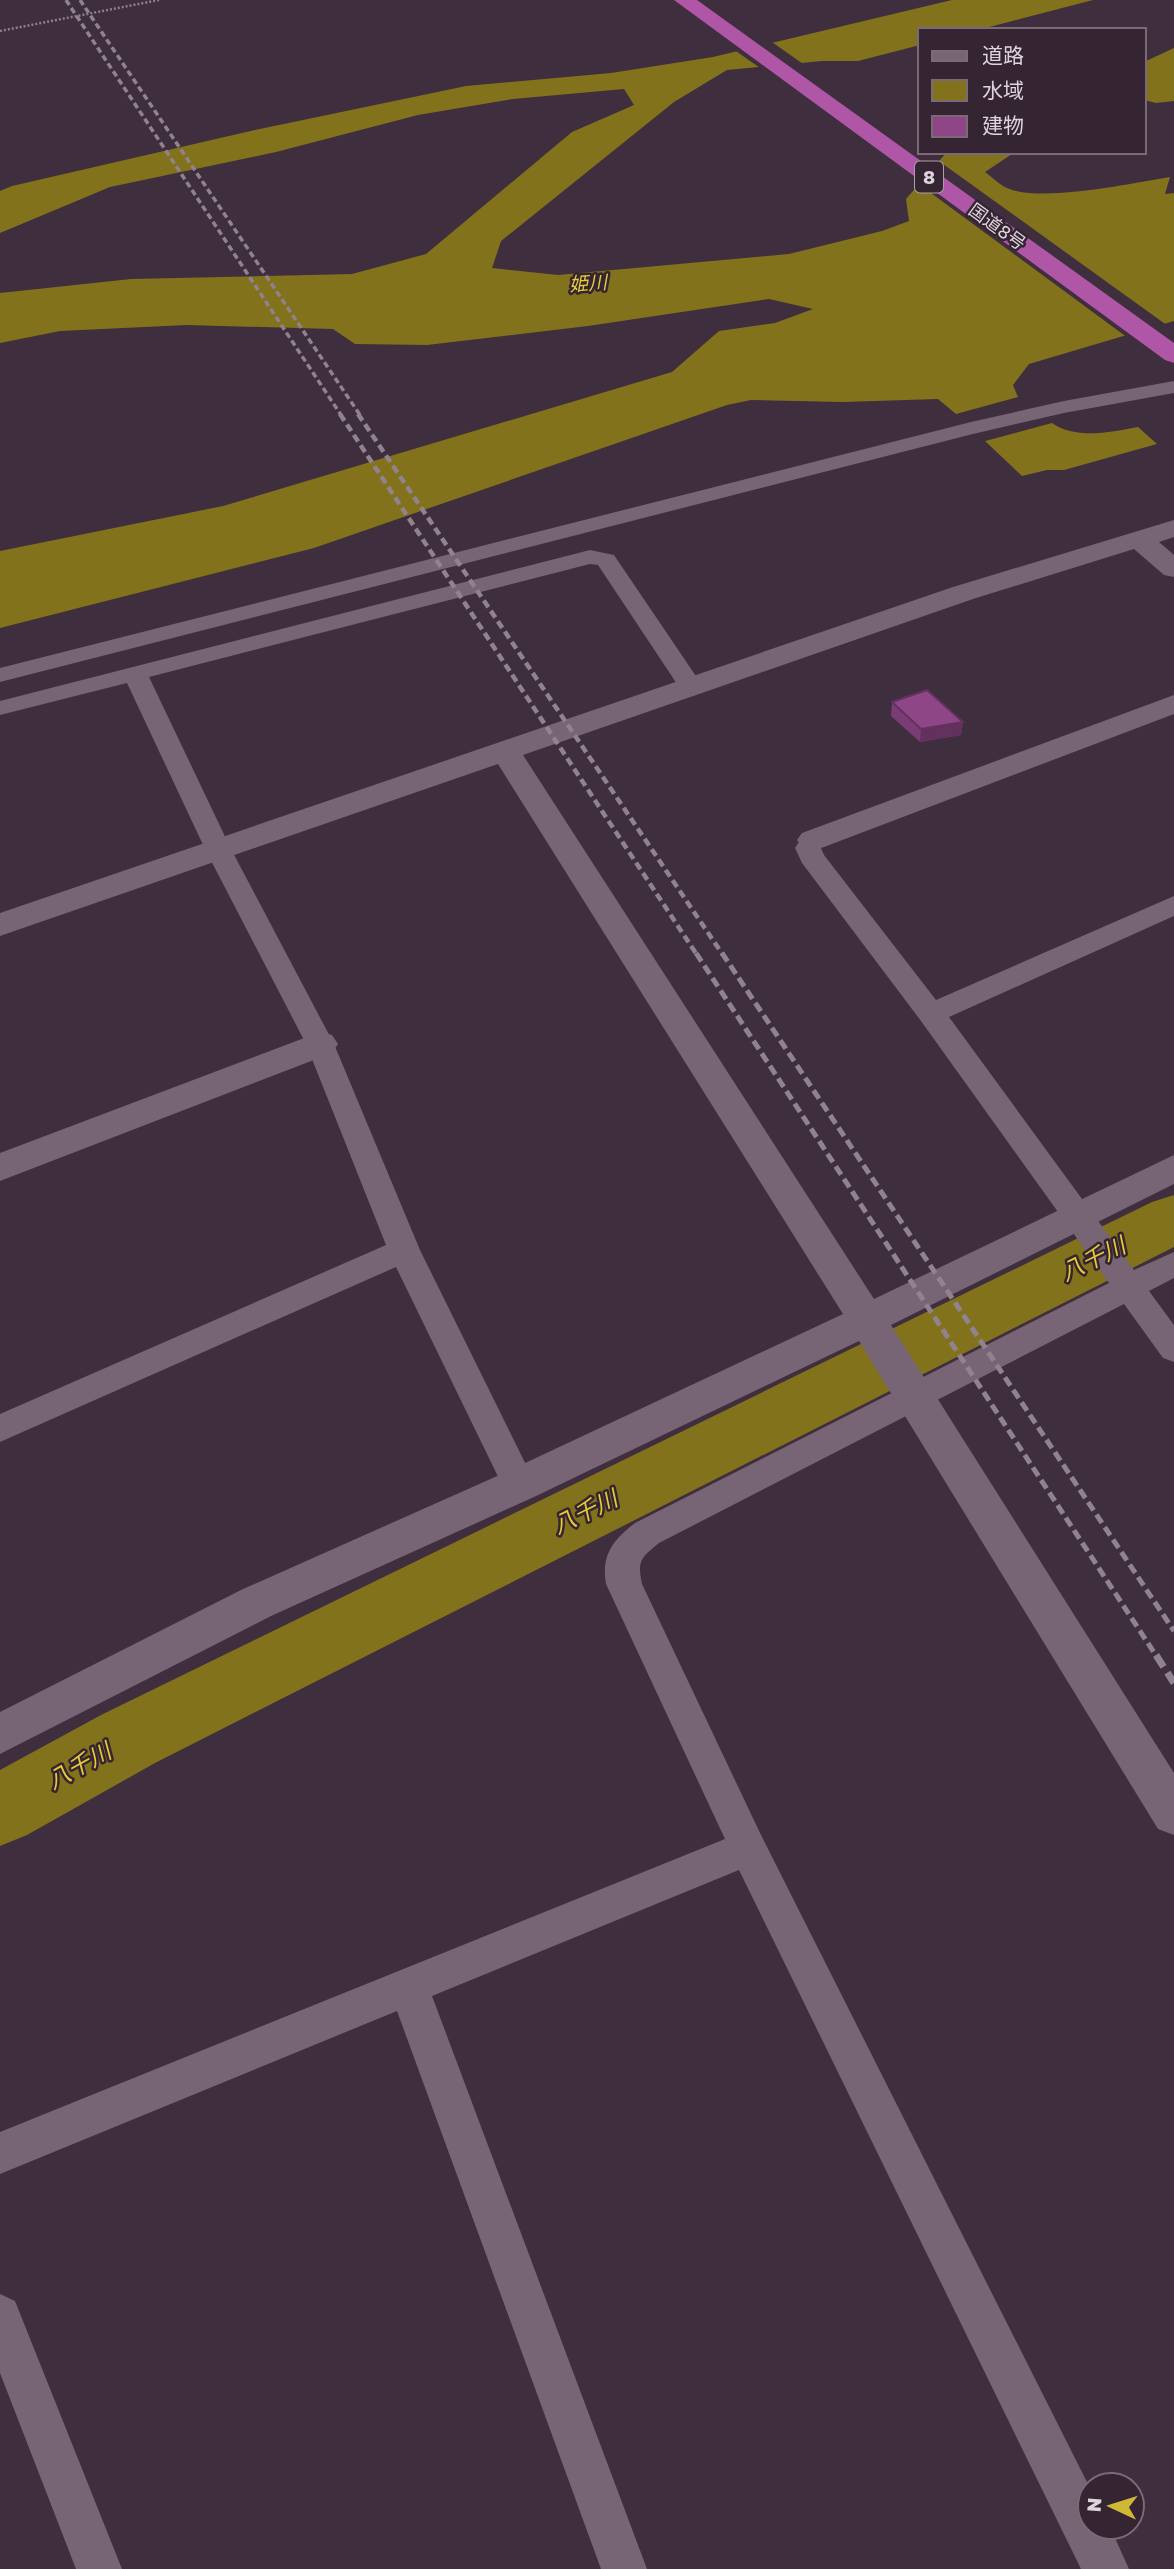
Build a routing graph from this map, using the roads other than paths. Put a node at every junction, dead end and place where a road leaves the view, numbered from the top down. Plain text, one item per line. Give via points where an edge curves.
1 (684, 0) edge
2 (1174, 355) edge
3 (1174, 387) edge
4 (1174, 528) edge
5 (1139, 539) junction
6 (1174, 569) edge
7 (135, 673) junction
8 (0, 674) edge
9 (692, 688) junction
10 (1174, 704) edge
11 (0, 708) edge
12 (505, 751) junction
13 (813, 840) joint
14 (218, 849) junction
15 (1174, 905) edge
16 (0, 925) edge
17 (930, 1014) junction
18 (320, 1044) junction
19 (0, 1168) edge
20 (1174, 1168) edge
21 (1076, 1217) junction
22 (404, 1250) junction
23 (1174, 1264) edge
24 (1128, 1287) junction
25 (866, 1320) junction
26 (1174, 1349) edge
27 (916, 1398) junction
28 (0, 1429) edge
29 (519, 1485) junction
30 (0, 1734) edge
31 (1174, 1814) edge
32 (748, 1847) junction
33 (408, 1986) junction
34 (0, 2153) edge
35 (0, 2316) edge
36 (99, 2569) edge
37 (624, 2569) edge
38 (1106, 2569) edge

1 - 2 highway, 国道8号 / 8
3 - 8 street via 958,431
4 - 5 street
5 - 6 street
5 - 9 street via 963,593
7 - 9 street via 590,557 606,560
7 - 11 street
7 - 14 street
9 - 12 street
10 - 13 street
12 - 14 street
12 - 25 street
13 - 17 street via 808,848 811,857
14 - 16 street
14 - 18 street
15 - 17 street
17 - 21 street
18 - 19 street
18 - 22 street
20 - 21 street
21 - 24 street
21 - 25 street
22 - 28 street
22 - 29 street
23 - 24 street
24 - 26 street
24 - 27 street
25 - 27 street
25 - 29 street
27 - 31 street
27 - 32 street via 647,1534 627,1549 620,1566 624,1584
29 - 30 street via 256,1603
32 - 33 street
32 - 38 street
33 - 34 street
33 - 37 street
35 - 36 street

